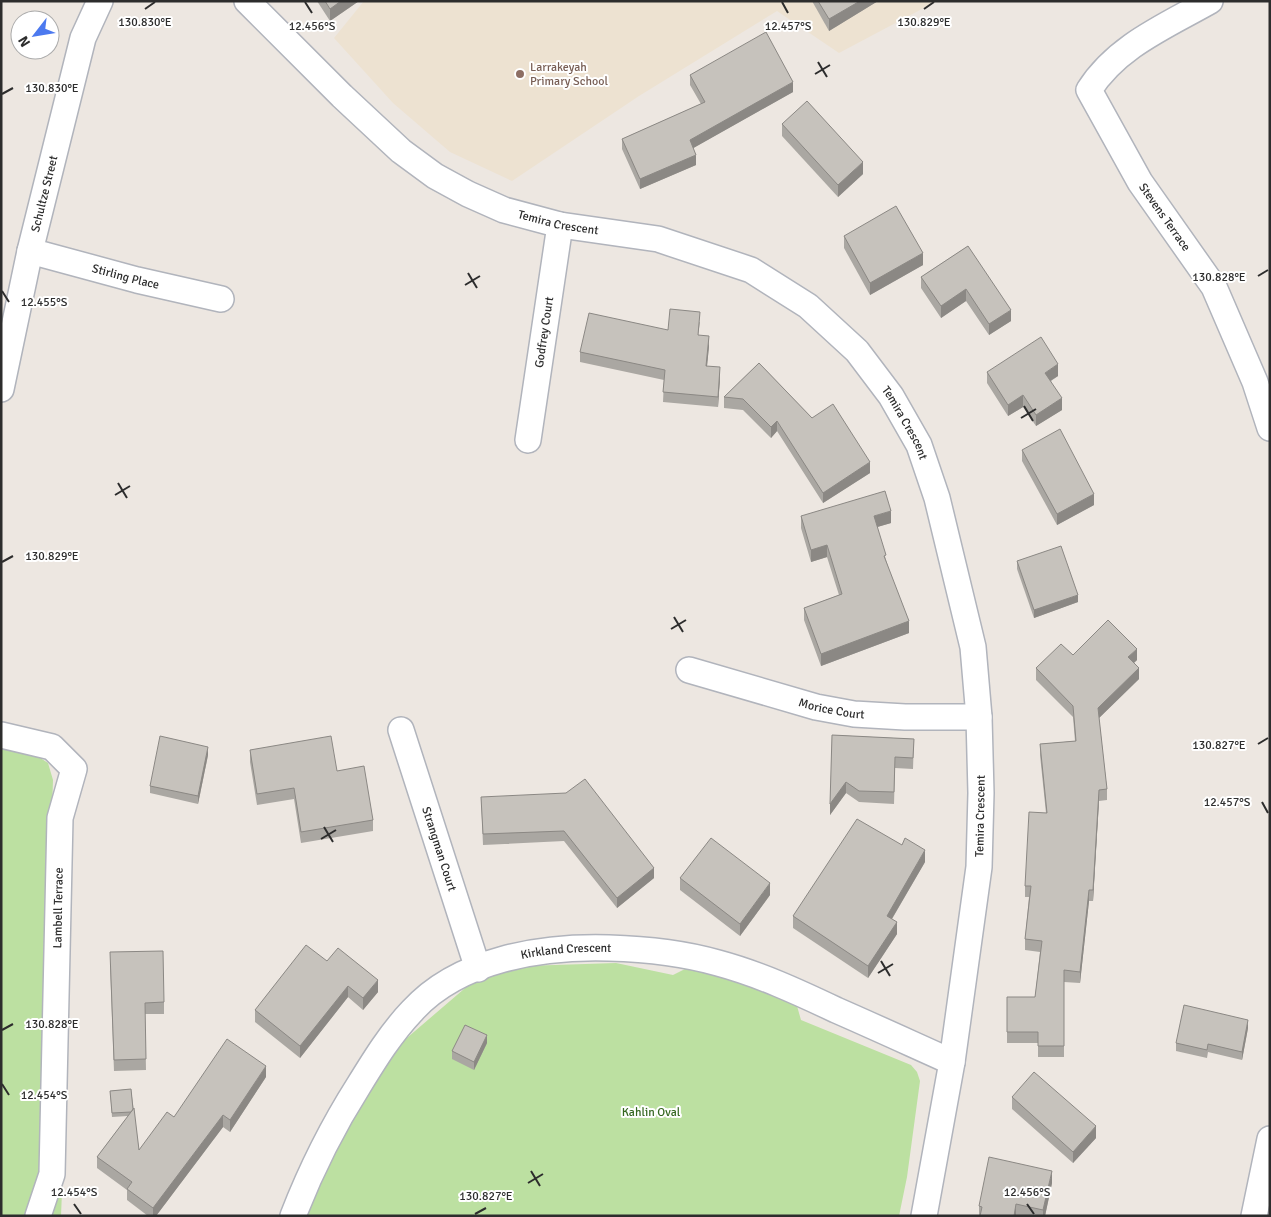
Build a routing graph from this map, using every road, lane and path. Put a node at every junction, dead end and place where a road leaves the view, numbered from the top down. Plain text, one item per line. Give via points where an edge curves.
1 (100, 1) edge
2 (247, 1) edge
3 (1210, 1) edge
4 (560, 225) junction
5 (30, 251) junction
6 (221, 299) dead end
7 (1, 389) edge
8 (1270, 428) edge
9 (528, 440) dead end
10 (689, 670) dead end
11 (979, 717) junction
12 (401, 730) dead end
13 (1, 735) edge
14 (478, 969) junction
15 (952, 1062) junction
16 (1270, 1139) edge
17 (38, 1216) edge
18 (293, 1216) edge
19 (924, 1216) edge
20 (1254, 1216) edge

1 - 5 street, Schultze Street via 83,38
2 - 4 street, Temira Crescent via 349,103 401,151 435,176 504,210
3 - 8 street, Stevens Terrace via 1132,46 1105,68 1089,90 1140,182 1214,287 1255,382
4 - 9 street, Godfrey Court
4 - 11 street, Temira Crescent via 658,239 750,270 808,306 858,352 891,396 919,445 928,470 973,647
5 - 6 street, Stirling Place
5 - 7 street, Schultze Street
10 - 11 street, Morice Court via 816,707 854,714
11 - 15 street, Temira Crescent via 979,867
12 - 14 street, Strangman Court
13 - 17 street, Lambell Terrace via 52,747 74,769 60,818 52,1174
14 - 15 street, Kirkland Crescent via 516,956 570,948 628,949 693,957 718,962 797,992
14 - 18 street, Kirkland Crescent via 452,980 412,1010 382,1049 332,1128
15 - 19 street, Temira Crescent
16 - 20 street

